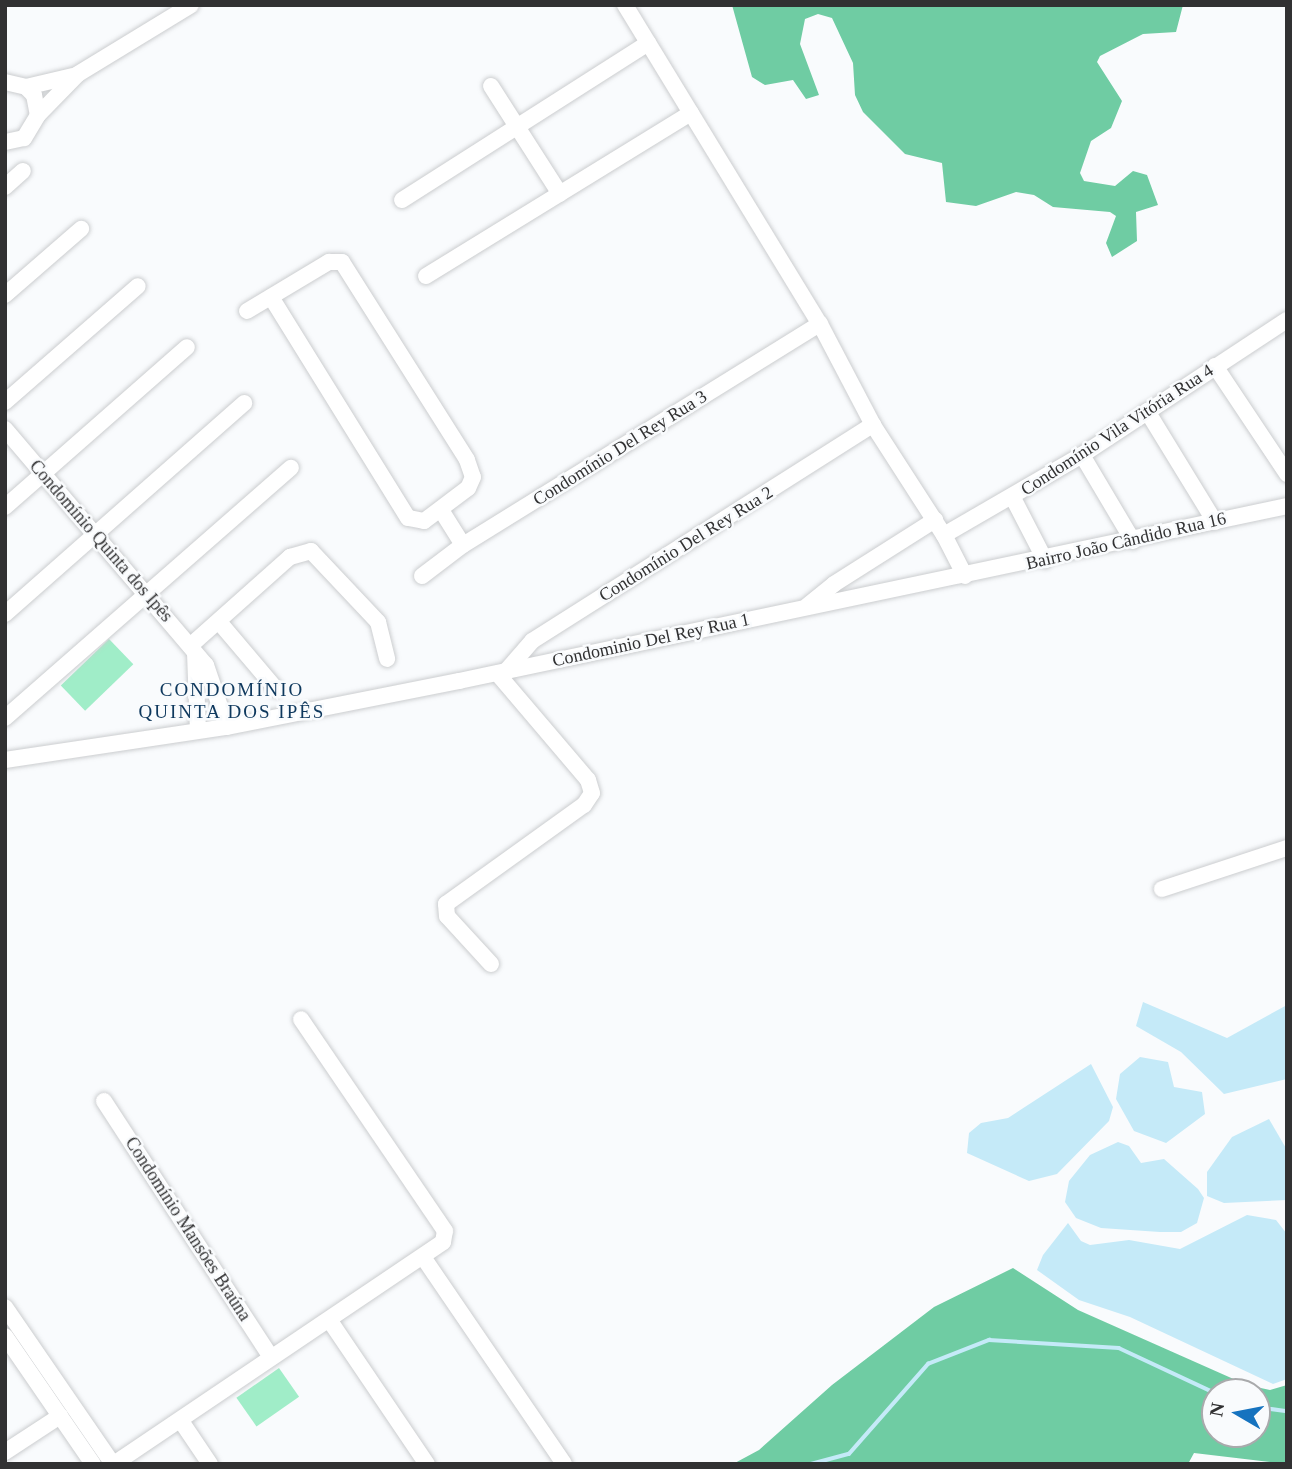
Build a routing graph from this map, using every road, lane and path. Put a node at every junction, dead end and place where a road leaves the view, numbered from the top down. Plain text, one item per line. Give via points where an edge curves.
1 (191, 5) edge
2 (625, 5) edge
3 (167, 11) edge
4 (648, 43) junction
5 (79, 74) junction
6 (5, 82) edge
7 (491, 86) dead end
8 (26, 87) junction
9 (691, 113) junction
10 (38, 115) junction
11 (519, 125) junction
12 (5, 142) edge
13 (23, 171) dead end
14 (5, 187) edge
15 (560, 194) junction
16 (402, 201) dead end
17 (81, 229) dead end
18 (426, 276) dead end
19 (138, 286) dead end
20 (5, 295) edge
21 (271, 296) junction
22 (247, 311) dead end
23 (1285, 323) edge
24 (820, 324) junction
25 (187, 347) dead end
26 (1214, 366) junction
27 (5, 402) edge
28 (244, 404) dead end
29 (1147, 411) junction
30 (873, 425) junction
31 (5, 429) edge
32 (1083, 455) junction
33 (291, 468) dead end
34 (44, 474) junction
35 (1287, 474) edge
36 (1013, 498) junction
37 (1287, 506) edge
38 (5, 507) edge
39 (441, 510) junction
40 (935, 520) junction
41 (1215, 522) junction
42 (96, 534) junction
43 (944, 535) junction
44 (1133, 541) junction
45 (463, 545) junction
46 (1045, 560) junction
47 (422, 576) dead end
48 (965, 576) junction
49 (148, 596) junction
50 (805, 608) junction
51 (5, 614) edge
52 (220, 623) junction
53 (193, 650) junction
54 (387, 659) dead end
55 (502, 671) junction
56 (276, 689) dead end
57 (5, 718) edge
58 (227, 727) junction
59 (198, 730) junction
60 (5, 760) edge
61 (1287, 848) edge
62 (1162, 889) dead end
63 (491, 964) dead end
64 (301, 1019) dead end
65 (104, 1101) dead end
66 (423, 1257) junction
67 (5, 1307) edge
68 (330, 1321) junction
69 (5, 1336) edge
70 (271, 1357) junction
71 (60, 1416) junction
72 (181, 1422) junction
73 (5, 1452) edge
74 (93, 1464) edge
75 (113, 1464) edge
76 (210, 1464) edge
77 (427, 1464) edge
78 (564, 1464) edge

1 - 3 street
2 - 4 street
3 - 5 street
4 - 9 street
4 - 11 street
5 - 8 street
5 - 10 street
6 - 8 street
7 - 11 street
8 - 10 street via 34,95
9 - 15 street
9 - 24 street
10 - 12 street via 24,138
11 - 15 street
11 - 16 street
13 - 14 street
15 - 18 street
17 - 20 street
19 - 27 street
21 - 22 street
21 - 39 street via 408,518 420,522
21 - 39 street via 330,262 346,265 467,460 471,482
23 - 26 street, Condomínio Vila Vitória Rua 4
24 - 30 street
24 - 45 street, Condomínio Del Rey Rua 3
25 - 34 street
26 - 29 street, Condomínio Vila Vitória Rua 4
26 - 35 street
28 - 42 street
29 - 32 street, Condomínio Vila Vitória Rua 4
29 - 41 street
30 - 40 street
30 - 55 street, Condomínio Del Rey Rua 2 via 533,641
31 - 34 street, Condomínio Quinta dos Ipês
32 - 36 street, Condomínio Vila Vitória Rua 4
32 - 44 street
33 - 49 street
34 - 38 street
34 - 42 street, Condomínio Quinta dos Ipês
36 - 43 street, Condomínio Vila Vitória Rua 4
36 - 46 street
37 - 41 street, Bairro João Cândido Rua 16
39 - 45 street
40 - 43 street
40 - 50 street, Condominio Del Rey Rua 1 via 834,584
41 - 44 street, Bairro João Cândido Rua 16
42 - 49 street, Condomínio Quinta dos Ipês
42 - 51 street
43 - 48 street
44 - 46 street, Bairro João Cândido Rua 16
45 - 47 street, Condomínio Del Rey Rua 3
46 - 48 street, Bairro João Cândido Rua 16
48 - 50 street, Condominio Del Rey Rua 1
49 - 53 street, Condomínio Quinta dos Ipês
49 - 57 street
50 - 55 street, Condominio Del Rey Rua 1
52 - 53 street
52 - 54 street via 290,557 311,551 378,622
52 - 56 street
53 - 58 street, Condomínio Quinta dos Ipês via 206,665
53 - 59 street
55 - 58 street, Condominio Del Rey Rua 1
55 - 63 street via 588,780 592,793 584,805 446,904 447,916
58 - 59 street, Condominio Del Rey Rua 1
59 - 60 street, Condominio Del Rey Rua 1
61 - 62 street
64 - 66 street via 445,1231 443,1242
65 - 70 street, Condomínio Mansões Braúna
66 - 68 street
66 - 78 street
67 - 75 street
68 - 70 street
68 - 77 street
69 - 71 street
70 - 72 street
71 - 73 street
71 - 74 street
72 - 75 street
72 - 76 street

